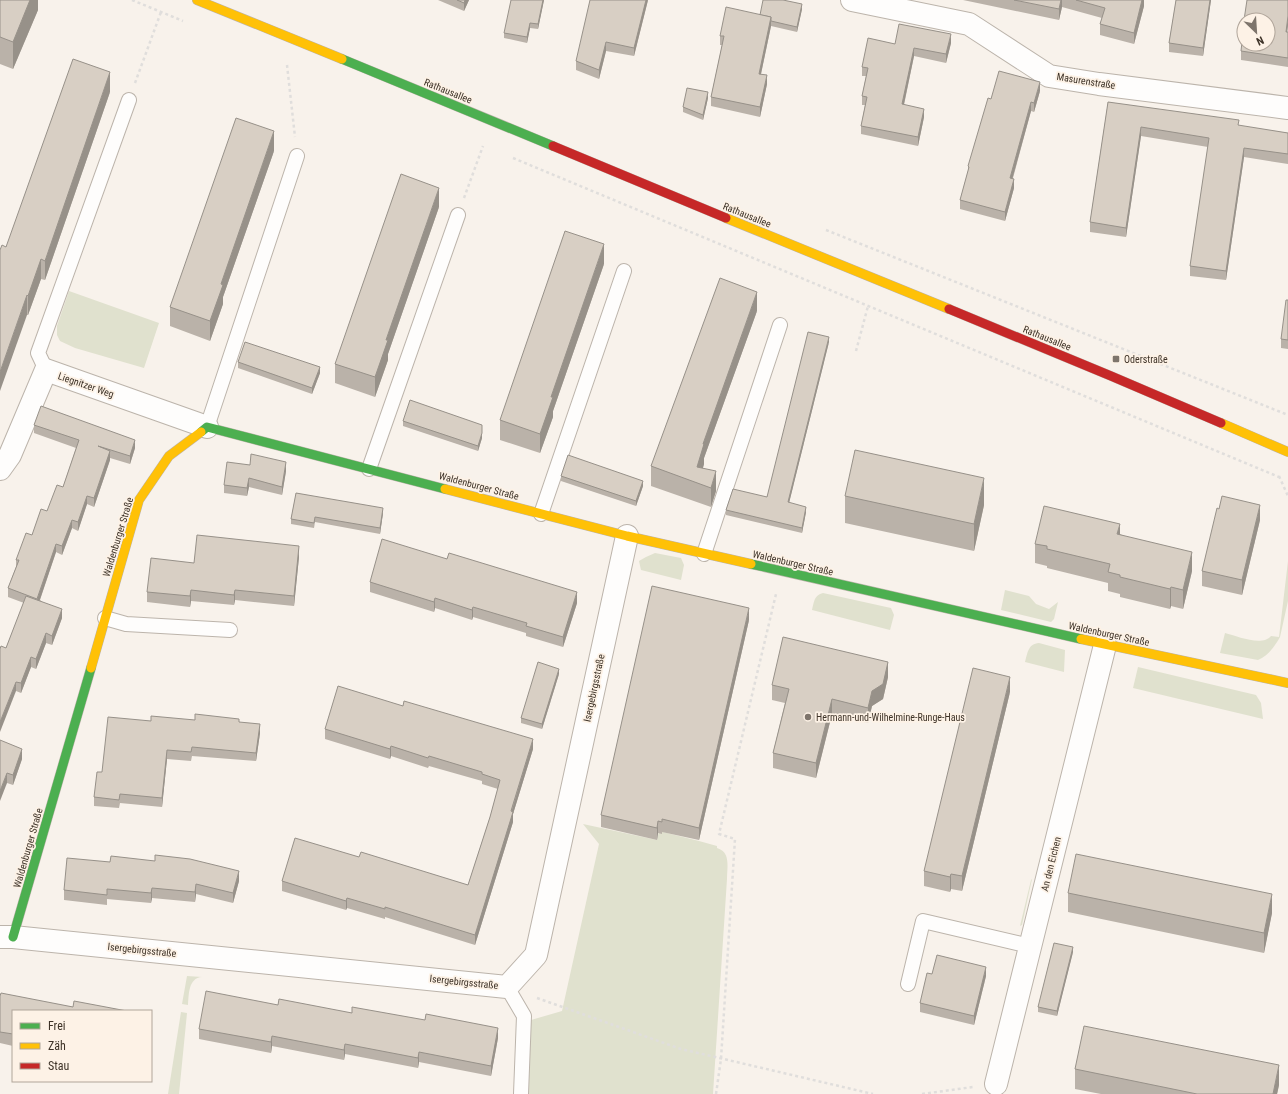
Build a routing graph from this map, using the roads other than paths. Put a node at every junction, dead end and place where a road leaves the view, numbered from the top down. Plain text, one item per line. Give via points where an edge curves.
1 (197, 0) edge
2 (852, 0) edge
3 (129, 100) road end
4 (1288, 108) edge
5 (297, 156) road end
6 (458, 215) road end
7 (624, 271) dead end
8 (780, 325) dead end
9 (46, 370) junction
10 (207, 427) junction
11 (1288, 452) edge
12 (369, 469) junction
13 (0, 470) edge
14 (541, 514) junction
15 (627, 536) junction
16 (704, 554) junction
17 (105, 618) junction
18 (230, 630) dead end
19 (1105, 645) junction
20 (1288, 683) edge
21 (7, 937) edge
22 (1030, 946) junction
23 (908, 984) dead end
24 (507, 987) junction
25 (996, 1084) road end
26 (521, 1094) edge

1 - 11 street, Rathausallee via 1104,373
2 - 4 street, Masurenstraße via 968,24 1049,76
3 - 9 lane via 38,353
5 - 10 lane
6 - 12 lane
7 - 14 lane
8 - 16 lane
9 - 10 street, Liegnitzer Weg
9 - 13 street, Liegnitzer Weg via 10,455
10 - 12 street, Waldenburger Straße
10 - 17 street, Waldenburger Straße via 169,456 139,500
12 - 14 street, Waldenburger Straße
14 - 15 street, Waldenburger Straße
15 - 16 street, Waldenburger Straße
15 - 24 street, Isergebirgsstraße via 536,955
16 - 19 street, Waldenburger Straße
17 - 18 lane via 126,624
17 - 21 street, Waldenburger Straße
19 - 20 street, Waldenburger Straße
19 - 22 street, An den Eichen
21 - 24 street, Isergebirgsstraße
22 - 23 lane via 923,921
22 - 25 street, An den Eichen
24 - 26 lane via 524,1016

